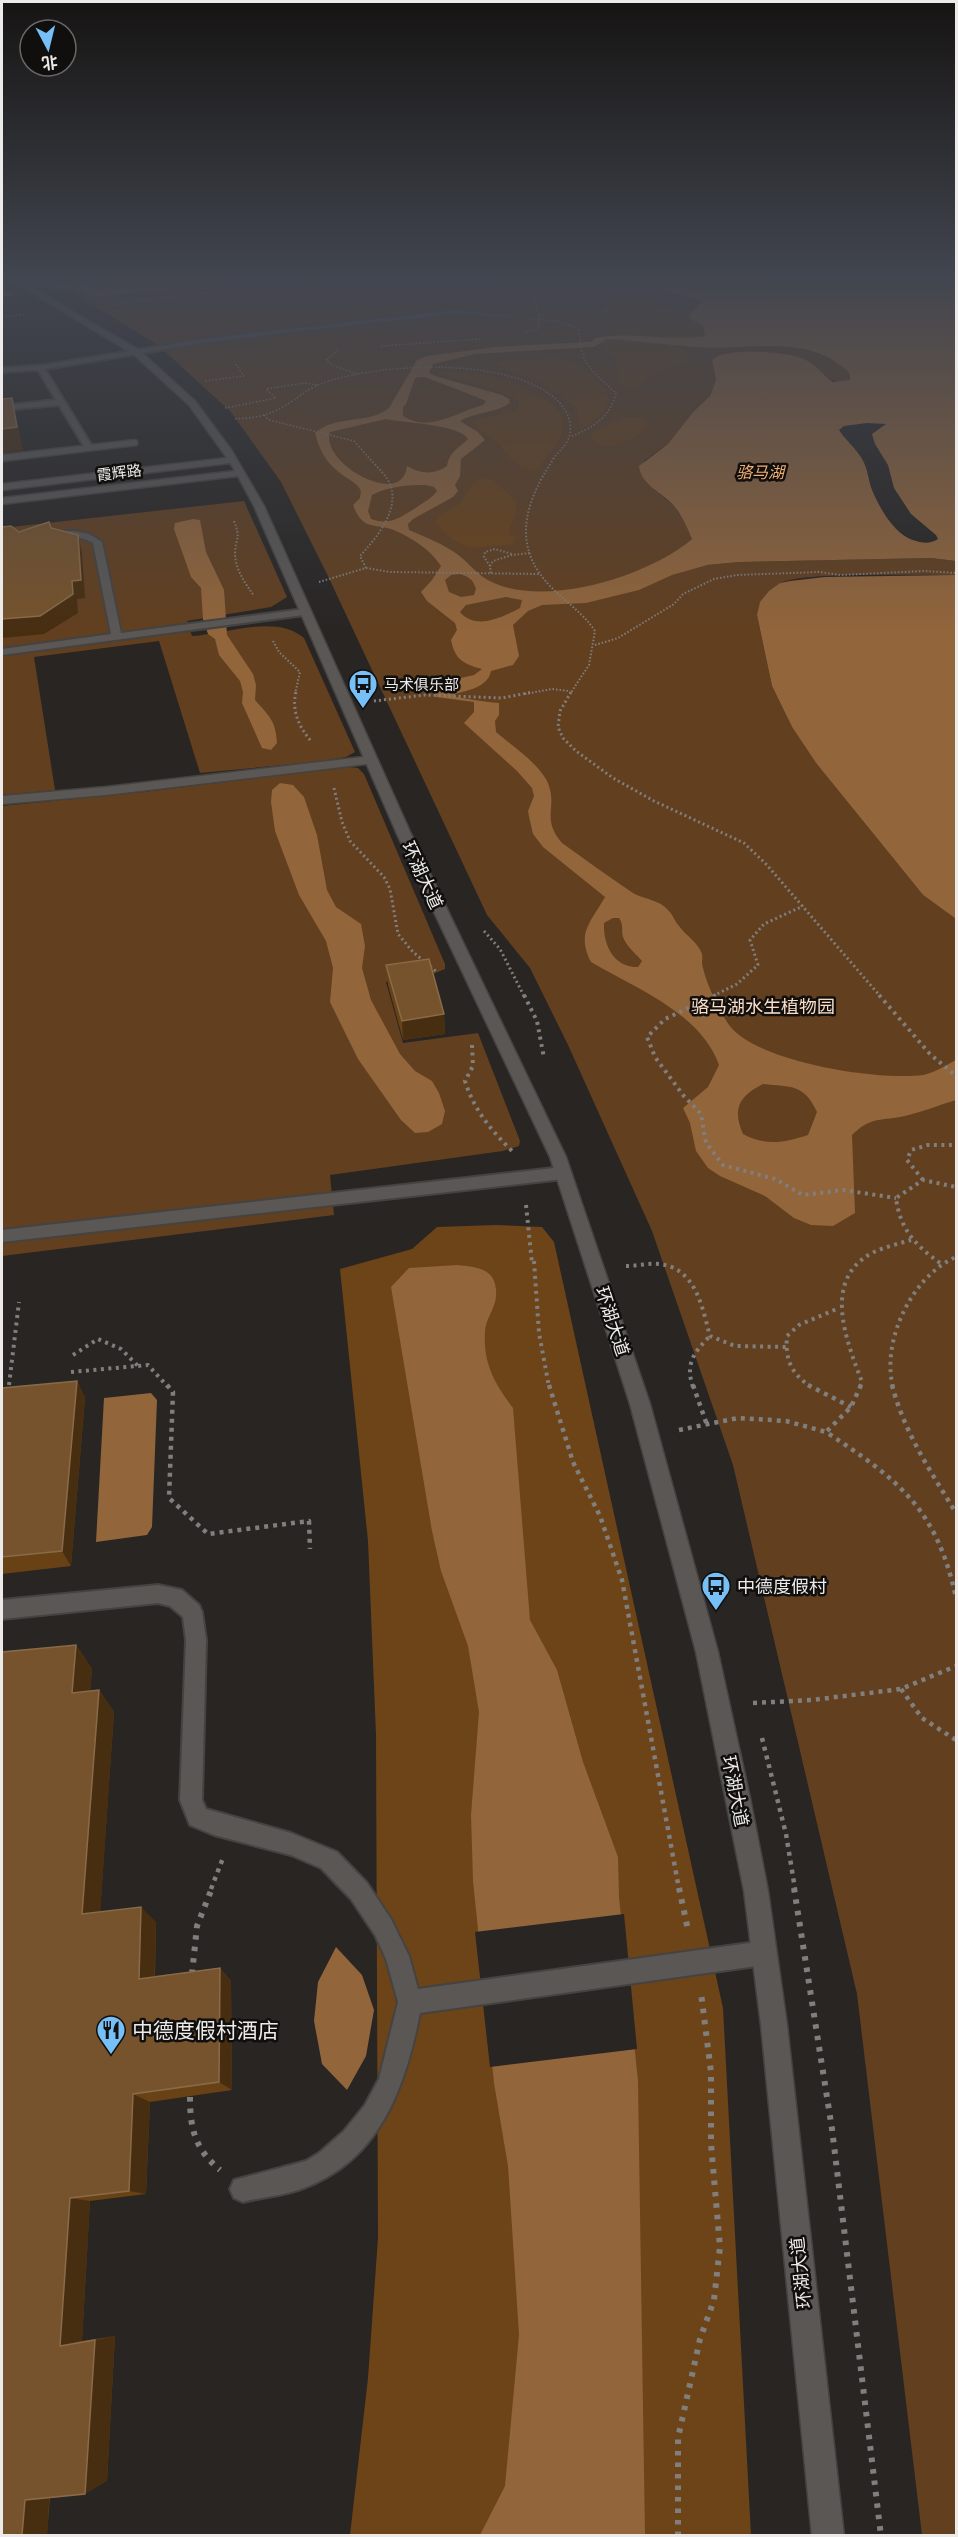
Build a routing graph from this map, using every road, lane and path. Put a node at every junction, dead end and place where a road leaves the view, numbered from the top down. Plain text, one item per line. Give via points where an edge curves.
1 (57, 395) edge
2 (187, 395) edge
3 (273, 395) edge
4 (300, 395) edge
5 (551, 395) edge
6 (616, 395) edge
7 (61, 402) junction
8 (2, 408) edge
9 (264, 415) junction
10 (212, 417) junction
11 (306, 428) joint
12 (339, 436) joint
13 (570, 436) junction
14 (134, 443) dead end
15 (89, 448) junction
16 (2, 458) edge
17 (236, 466) junction
18 (2, 487) edge
19 (2, 501) edge
20 (231, 513) dead end
21 (43, 536) edge
22 (530, 553) junction
23 (513, 555) junction
24 (490, 566) junction
25 (366, 568) junction
26 (491, 573) junction
27 (957, 573) edge
28 (540, 574) junction
29 (295, 590) junction
30 (304, 612) junction
31 (272, 616) junction
32 (117, 637) junction
33 (595, 645) junction
34 (2, 652) edge
35 (570, 691) junction
36 (368, 702) dead end
37 (371, 760) junction
38 (329, 766) junction
39 (2, 800) edge
40 (803, 906) junction
41 (442, 976) dead end
42 (722, 992) joint
43 (669, 1018) joint
44 (471, 1041) dead end
45 (930, 1054) joint
46 (957, 1076) edge
47 (957, 1145) edge
48 (563, 1173) junction
49 (521, 1178) junction
50 (923, 1180) junction
51 (957, 1187) edge
52 (896, 1198) junction
53 (2, 1236) edge
54 (911, 1240) junction
55 (957, 1257) edge
56 (534, 1261) dead end
57 (940, 1263) junction
58 (626, 1266) dead end
59 (535, 1290) junction
60 (19, 1302) dead end
61 (839, 1308) junction
62 (710, 1336) junction
63 (786, 1347) junction
64 (73, 1355) dead end
65 (138, 1366) junction
66 (71, 1372) dead end
67 (9, 1384) dead end
68 (851, 1407) junction
69 (826, 1432) junction
70 (957, 1513) edge
71 (310, 1549) dead end
72 (957, 1598) edge
73 (2, 1610) edge
74 (957, 1666) edge
75 (901, 1689) junction
76 (753, 1703) dead end
77 (957, 1740) edge
78 (234, 1829) junction
79 (765, 1953) junction
80 (695, 1962) junction
81 (192, 1977) edge
82 (410, 2002) junction
83 (190, 2097) edge
84 (243, 2188) joint
85 (678, 2535) edge
86 (828, 2535) edge

1 - 7 lane
2 - 10 street, 环湖大道
3 - 10 path via 276,398
4 - 9 path
5 - 13 path via 564,405 571,418
6 - 13 path via 614,405 595,427
7 - 8 lane
7 - 15 lane
9 - 10 path
9 - 11 path via 268,420
10 - 17 street, 环湖大道
11 - 12 path
12 - 25 path via 354,441 388,480 392,496 379,535 360,556
13 - 22 path via 553,458 529,504 524,526
14 - 15 street
15 - 16 street
17 - 18 street, 霞辉路
17 - 19 street, 霞辉路
17 - 29 street, 环湖大道 via 259,506
20 - 31 path via 240,536 233,553 238,570 264,611
21 - 32 lane via 74,533 97,542
22 - 23 path
22 - 28 path
23 - 24 path via 493,561
23 - 24 path via 489,549 484,556
24 - 26 path
25 - 26 path via 390,572
25 - 29 path
26 - 28 path
27 - 33 path via 819,572 714,579 683,594 674,604 618,638
28 - 33 path via 595,631
29 - 30 street, 环湖大道
30 - 31 lane
30 - 37 street, 环湖大道
31 - 32 lane
31 - 38 path via 273,644 300,672 295,712 307,737
32 - 34 lane
33 - 35 path via 583,677
35 - 36 path via 552,689 502,698 425,695
35 - 40 path via 558,729 570,747 594,766 645,795 749,846
37 - 38 street
37 - 48 street, 环湖大道
38 - 39 street
38 - 41 path via 340,820 360,855 387,881 393,896 396,930
40 - 42 path via 764,924 750,940 758,965
40 - 45 path
42 - 43 path
43 - 52 path via 652,1028 647,1037 655,1058 701,1114 706,1143 723,1165 775,1179 803,1195 843,1190
44 - 49 path via 473,1066 465,1081 468,1094 475,1109 514,1153
45 - 46 path
47 - 50 path via 928,1145 911,1150 907,1160
48 - 49 lane
48 - 79 street, 环湖大道 via 640,1404 707,1652
49 - 53 lane
49 - 59 path
50 - 51 path
50 - 52 path
52 - 54 path via 898,1216
54 - 57 path
54 - 61 path via 868,1255 846,1276
55 - 57 path
56 - 59 path
57 - 70 path via 906,1305 889,1360 896,1408
58 - 62 path via 663,1265 690,1278 700,1297
59 - 80 path via 546,1377 573,1462 600,1516 622,1580 671,1854
60 - 67 path
61 - 63 path via 800,1325 787,1336
61 - 68 path via 862,1382
62 - 63 path via 735,1346
62 - 69 path via 694,1352 689,1375 707,1425 738,1418 786,1421
63 - 68 path via 791,1369 814,1390
64 - 65 path via 98,1339 121,1349
65 - 66 path
65 - 71 path via 148,1365 173,1392 169,1498 208,1533 309,1521
68 - 69 path
69 - 72 path via 858,1453 921,1509 948,1562
73 - 78 lane via 158,1594 175,1596 192,1612 196,1640 191,1800 198,1817
74 - 75 path
75 - 76 path
75 - 77 path via 922,1718
78 - 81 path via 197,1926
78 - 82 lane via 291,1844 328,1860 359,1891 383,1927 397,1956
79 - 80 lane
79 - 86 street, 环湖大道
80 - 82 lane
80 - 85 path via 711,2072 711,2144 720,2247 714,2300 700,2339 678,2438
82 - 84 lane via 388,2088 357,2137 334,2158 303,2176
83 - 84 path via 190,2120 203,2156

